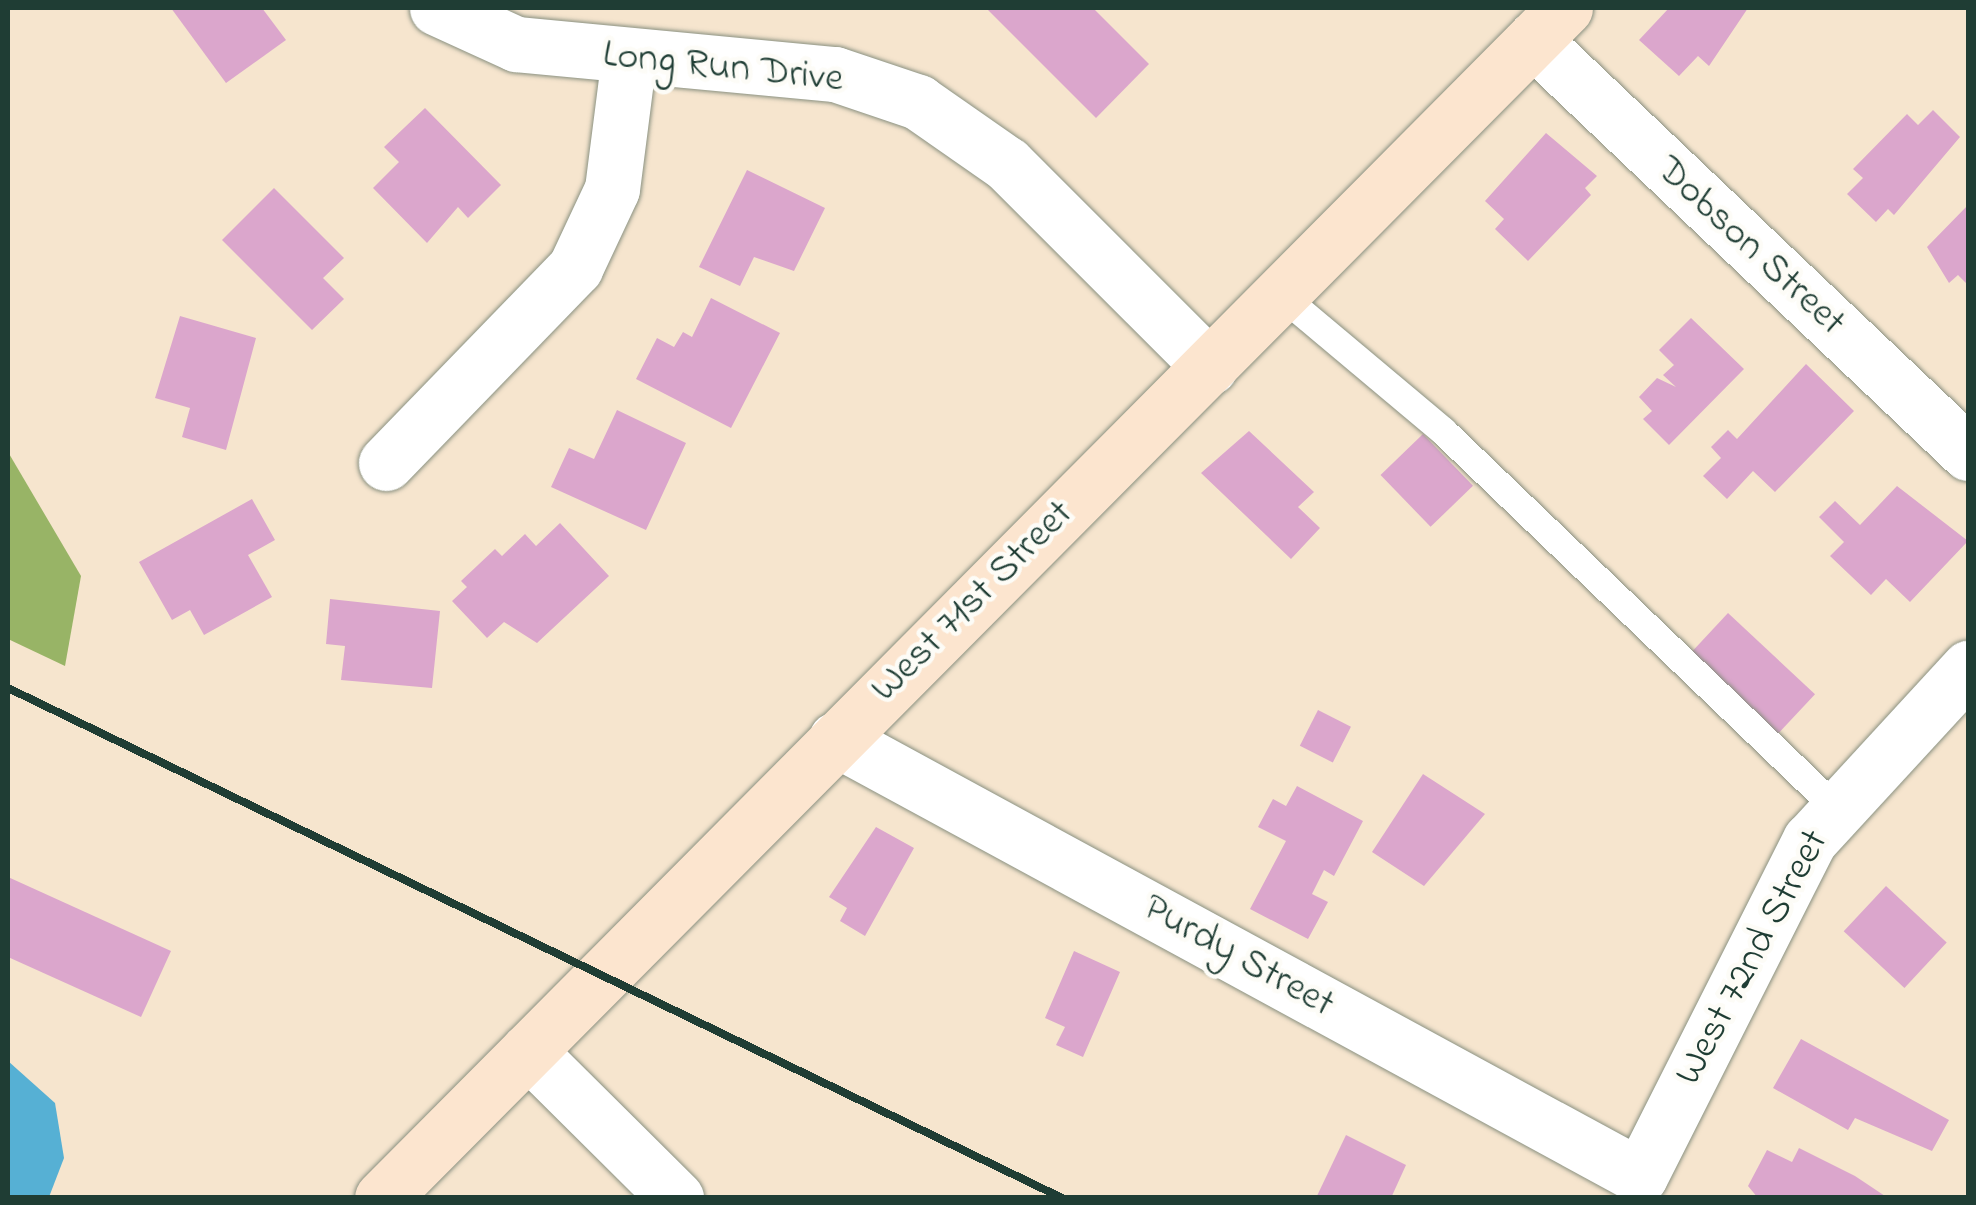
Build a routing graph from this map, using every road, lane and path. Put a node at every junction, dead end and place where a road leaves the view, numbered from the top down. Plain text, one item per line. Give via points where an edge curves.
1 (437, 8) edge
2 (1549, 24) edge
3 (629, 57) junction
4 (1282, 294) junction
5 (1210, 368) junction
6 (1968, 453) edge
7 (386, 464) dead end
8 (1968, 668) edge
9 (836, 739) junction
10 (1837, 809) junction
11 (528, 1051) junction
12 (1640, 1176) joint
13 (382, 1198) edge
14 (676, 1198) edge

1 - 3 street, Long Run Drive via 516,44
2 - 4 main road, West 71st Street
2 - 6 street, Dobson Street
3 - 5 street, Long Run Drive via 835,74 918,102 1007,164
3 - 7 street via 612,189 575,268
4 - 5 main road, West 71st Street
4 - 10 lane via 1443,431
5 - 9 main road, West 71st Street
8 - 10 street, West 72nd Street
9 - 11 main road, West 71st Street
9 - 12 street, Purdy Street
10 - 12 street, West 72nd Street via 1788,876
11 - 13 main road, West 71st Street
11 - 14 street

